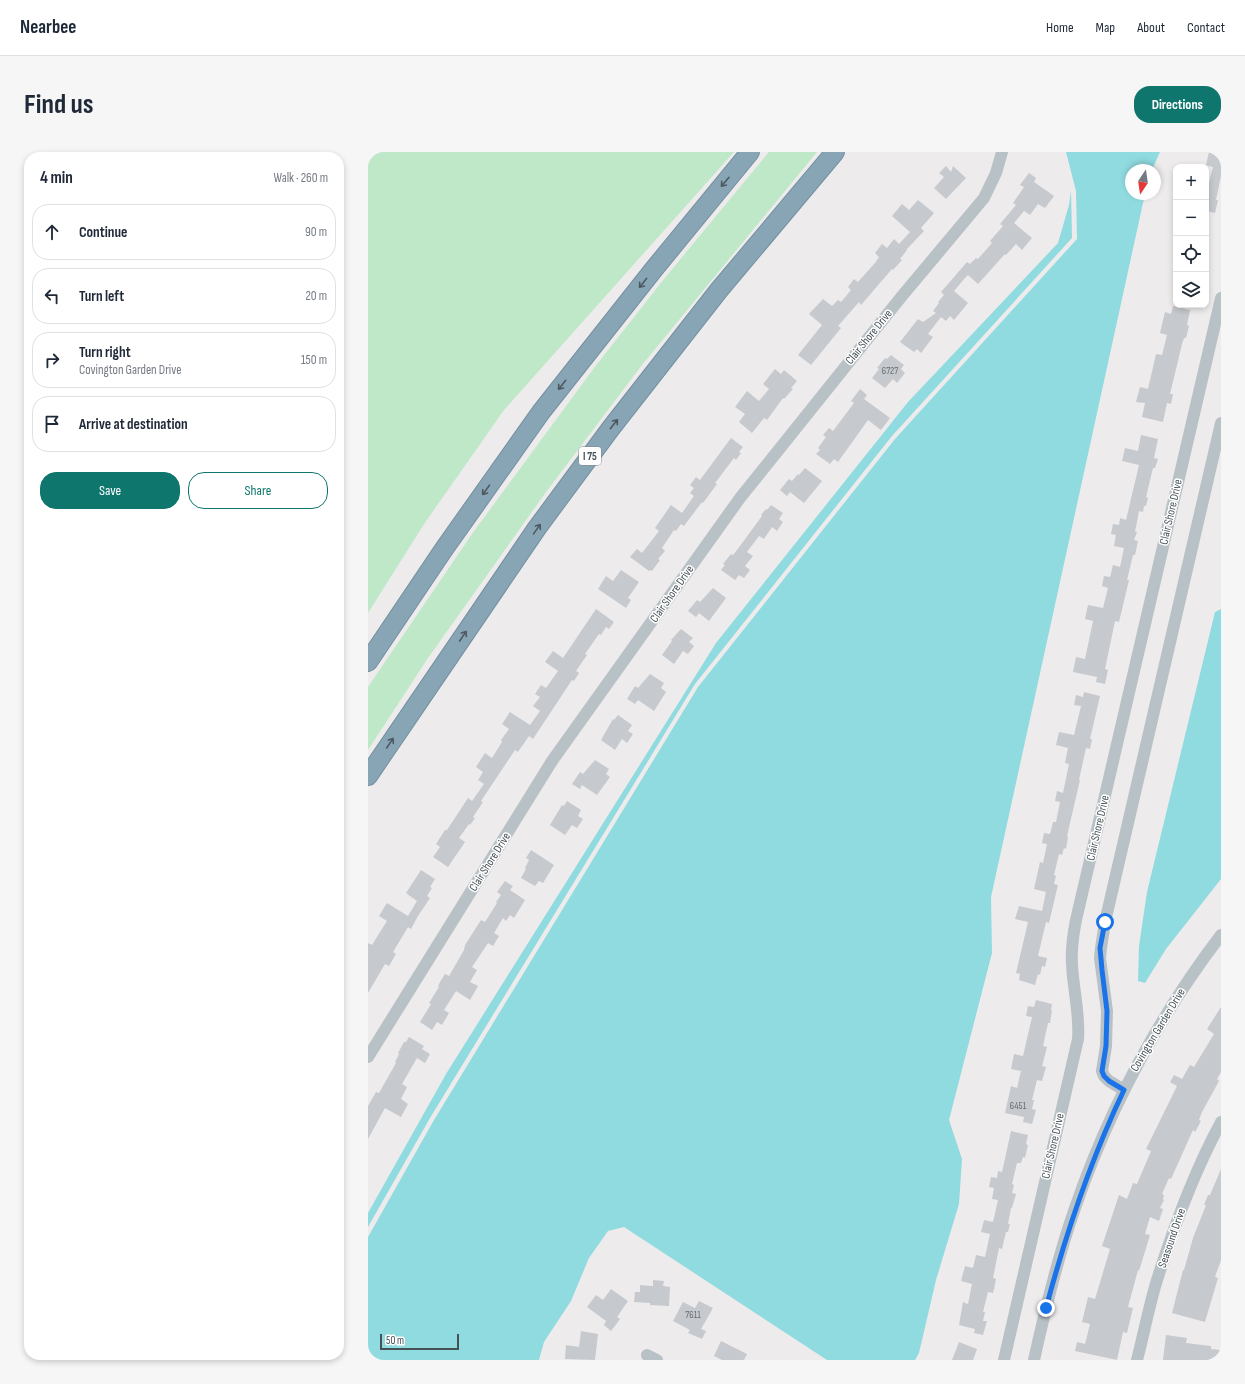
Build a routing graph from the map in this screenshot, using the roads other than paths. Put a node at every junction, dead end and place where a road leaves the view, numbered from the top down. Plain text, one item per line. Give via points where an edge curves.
1 (750, 152) edge
2 (835, 152) edge
3 (1002, 152) edge
4 (1221, 298) edge
5 (1221, 423) edge
6 (368, 662) edge
7 (368, 776) edge
8 (1221, 935) edge
9 (368, 1056) edge
10 (1124, 1090) junction
11 (1221, 1122) edge
12 (1216, 1144) edge
13 (1004, 1360) edge
14 (1034, 1360) edge
15 (1137, 1360) edge

1 -> 6 highway via 541,412
7 -> 2 highway, I 75 via 537,528 611,428 719,290
3 - 9 street, Clair Shore Drive via 996,173 984,198 740,498 552,761
4 - 13 street, Clair Shore Drive via 1076,920 1071,955 1078,1010 1078,1039
5 - 10 street via 1100,948 1107,1011 1102,1071 1109,1081
8 - 10 street, Covington Garden Drive via 1179,993
10 - 14 street, Covington Garden Drive via 1074,1210 1059,1258
11 - 12 street, Seasound Drive
12 - 15 street, Seasound Drive via 1194,1177 1168,1246

